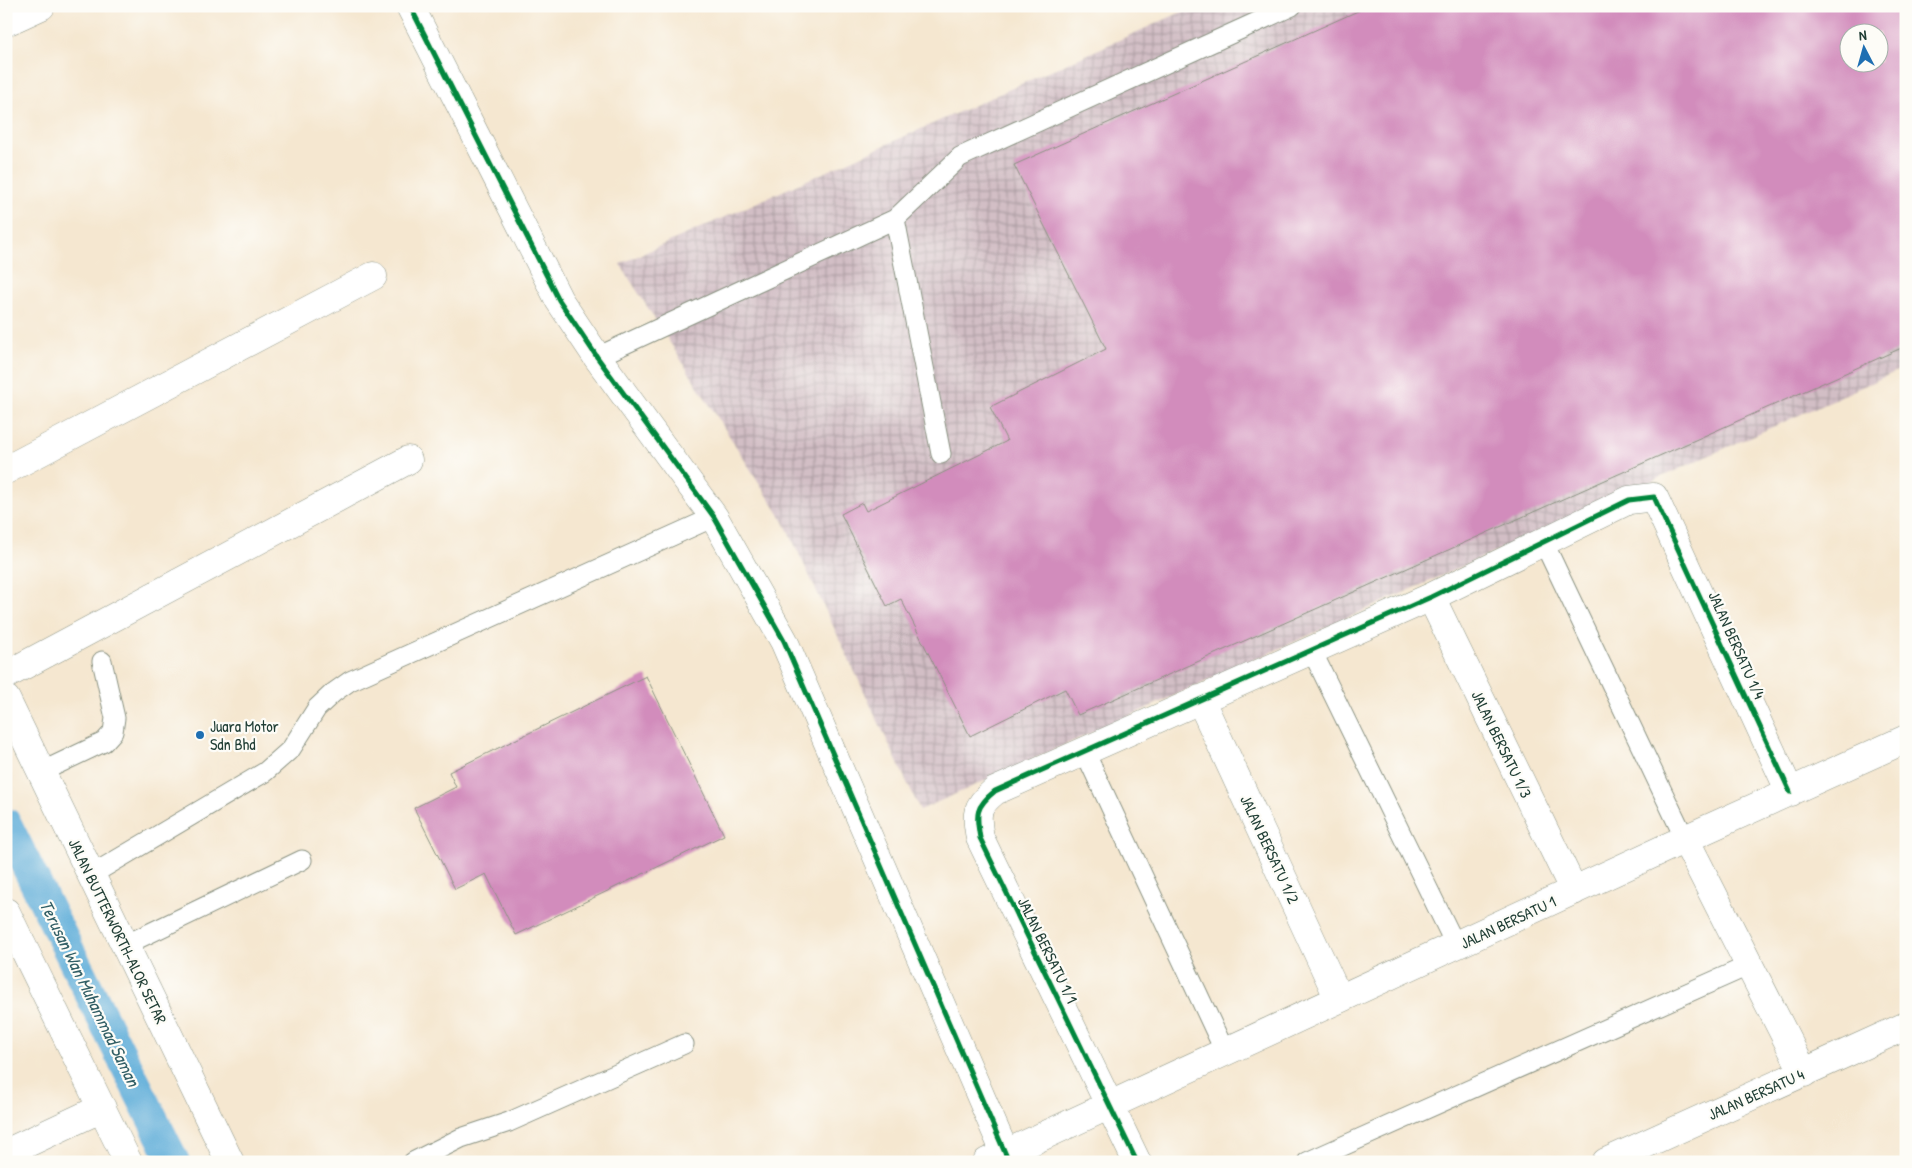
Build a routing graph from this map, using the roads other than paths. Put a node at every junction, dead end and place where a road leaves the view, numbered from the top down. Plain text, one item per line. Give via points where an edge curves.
1 (41, 6) edge
2 (410, 6) edge
3 (1292, 6) edge
4 (6, 22) edge
5 (895, 218) junction
6 (373, 276) dead end
7 (597, 357) junction
8 (941, 454) dead end
9 (408, 460) dead end
10 (6, 470) edge
11 (714, 517) junction
12 (1543, 541) junction
13 (1431, 597) junction
14 (1312, 649) junction
15 (102, 662) dead end
16 (6, 675) edge
17 (1200, 699) junction
18 (6, 700) edge
19 (1906, 739) edge
20 (1084, 750) junction
21 (41, 772) junction
22 (1790, 792) junction
23 (1685, 839) junction
24 (302, 860) dead end
25 (91, 875) junction
26 (1574, 891) junction
27 (6, 912) edge
28 (125, 945) junction
29 (1456, 946) junction
30 (1750, 965) junction
31 (1340, 1000) junction
32 (1906, 1026) edge
33 (684, 1044) dead end
34 (1225, 1052) junction
35 (1804, 1072) junction
36 (1110, 1106) junction
37 (102, 1108) junction
38 (6, 1153) edge
39 (1000, 1159) edge
40 (128, 1162) edge
41 (230, 1162) edge
42 (413, 1162) edge
43 (1137, 1162) edge
44 (1307, 1162) edge
45 (1606, 1162) edge

1 - 4 street
2 - 7 street via 559,300
3 - 5 lane via 960,157
5 - 7 lane
5 - 8 lane
6 - 10 street
7 - 11 street
9 - 16 street
11 - 25 lane via 350,681 317,708 292,749 265,772
11 - 39 street via 784,641
12 - 13 street
12 - 22 street, JALAN BERSATU 1/4 via 1629,500 1654,497
12 - 23 lane
13 - 14 street
13 - 26 street, JALAN BERSATU 1/3
14 - 17 street
14 - 29 lane
15 - 21 lane via 115,718 113,732 104,742
17 - 20 street
17 - 31 street, JALAN BERSATU 1/2
18 - 21 street, JALAN BUTTERWORTH-ALOR SETAR
19 - 22 street, JALAN BERSATU 1
20 - 34 lane
20 - 36 street, JALAN BERSATU 1/1 via 995,791 982,802 976,818 980,838
21 - 25 street, JALAN BUTTERWORTH-ALOR SETAR
22 - 23 street, JALAN BERSATU 1
23 - 26 street, JALAN BERSATU 1
23 - 30 street
24 - 28 lane
25 - 28 street, JALAN BUTTERWORTH-ALOR SETAR
26 - 29 street, JALAN BERSATU 1
27 - 37 street
28 - 41 street, JALAN BUTTERWORTH-ALOR SETAR
29 - 31 street, JALAN BERSATU 1
30 - 35 street
30 - 44 lane
31 - 34 street, JALAN BERSATU 1
32 - 35 street, JALAN BERSATU 4
33 - 42 lane via 509,1122 461,1138
34 - 36 street, JALAN BERSATU 1
35 - 45 street, JALAN BERSATU 4
36 - 39 street, JALAN BERSATU 1
36 - 43 street, JALAN BERSATU 1/1
37 - 38 street
37 - 40 street

